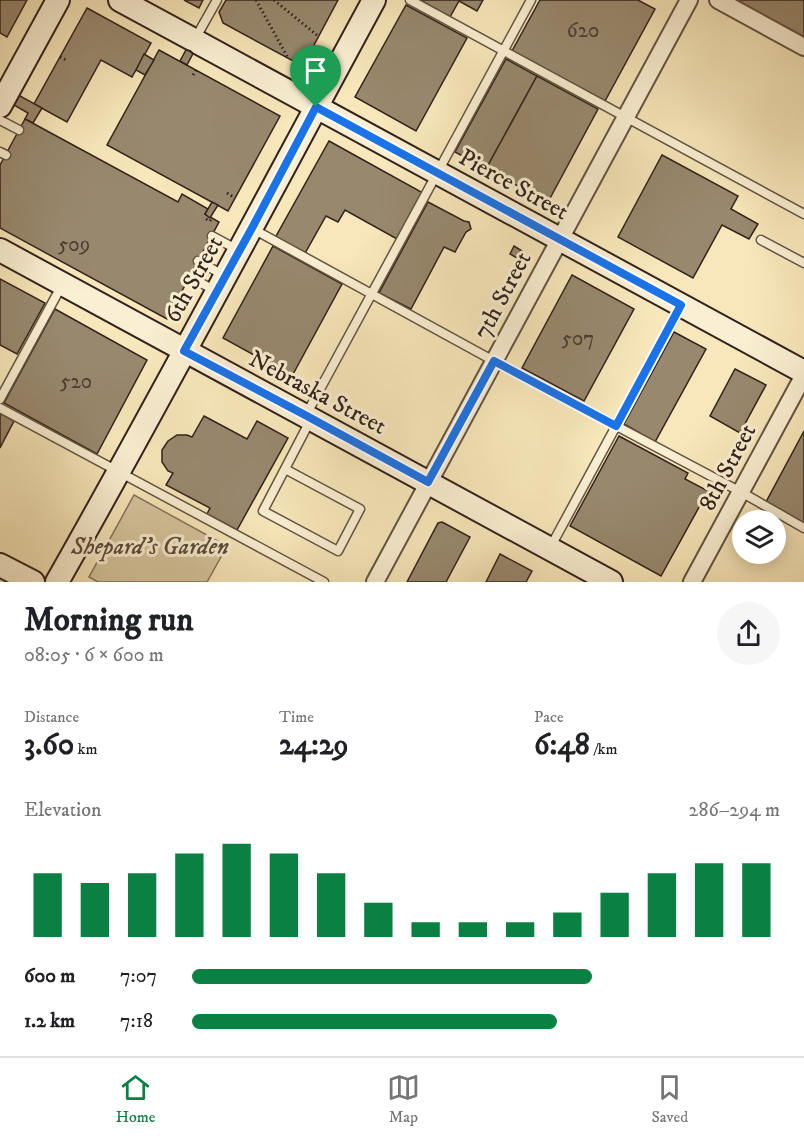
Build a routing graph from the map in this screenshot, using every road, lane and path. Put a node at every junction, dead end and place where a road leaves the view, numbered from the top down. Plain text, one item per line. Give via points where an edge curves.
1 (58, 0) edge
2 (120, 0) edge
3 (217, 0) edge
4 (256, 0) edge
5 (274, 0) edge
6 (374, 0) edge
7 (410, 0) edge
8 (531, 0) edge
9 (689, 0) edge
10 (718, 0) edge
11 (318, 36) dead end
12 (195, 41) junction
13 (804, 47) edge
14 (504, 51) junction
15 (60, 57) dead end
16 (288, 58) dead end
17 (66, 60) dead end
18 (196, 70) dead end
19 (193, 75) dead end
20 (0, 106) edge
21 (316, 107) junction
22 (626, 117) junction
23 (0, 120) edge
24 (19, 130) dead end
25 (437, 173) junction
26 (226, 193) dead end
27 (235, 198) dead end
28 (804, 214) edge
29 (212, 218) dead end
30 (206, 219) dead end
31 (252, 228) junction
32 (212, 236) dead end
33 (559, 240) junction
34 (761, 240) dead end
35 (0, 250) edge
36 (239, 251) junction
37 (198, 261) dead end
38 (804, 263) edge
39 (190, 277) dead end
40 (62, 284) junction
41 (221, 284) junction
42 (371, 294) junction
43 (681, 305) junction
44 (184, 351) junction
45 (494, 361) junction
46 (804, 374) edge
47 (0, 399) edge
48 (0, 408) edge
49 (308, 417) junction
50 (616, 426) junction
51 (285, 469) junction
52 (119, 472) junction
53 (428, 482) junction
54 (741, 492) junction
55 (804, 528) edge
56 (549, 548) junction
57 (0, 564) edge
58 (33, 582) edge
59 (57, 582) edge
60 (324, 582) edge
61 (375, 582) edge
62 (611, 582) edge
63 (692, 582) edge

1 - 20 main road
2 - 12 main road, Pierce Street
3 - 12 lane
4 - 16 path
5 - 11 path
6 - 21 main road, 6th Street
7 - 14 lane
8 - 14 lane
9 - 22 street, 7th Street
10 - 13 street
12 - 21 main road, Pierce Street
14 - 22 lane
14 - 25 lane
15 - 17 path
18 - 19 path
21 - 25 main road, Pierce Street
21 - 31 main road, 6th Street
22 - 28 lane
22 - 33 street, 7th Street
23 - 24 lane
25 - 33 main road, Pierce Street
25 - 42 lane
26 - 27 path
29 - 30 path
31 - 36 main road, 6th Street
31 - 42 lane
32 - 36 lane
33 - 43 main road, Pierce Street
33 - 45 street, 7th Street
34 - 38 lane
35 - 40 main road, Nebraska Street
36 - 41 main road, 6th Street
37 - 41 lane
39 - 41 lane
40 - 44 main road, Nebraska Street
40 - 47 lane
41 - 44 main road, 6th Street
42 - 45 lane
42 - 49 lane
43 - 46 main road, Pierce Street
43 - 50 lane
44 - 49 main road, Nebraska Street
44 - 52 main road, 6th Street
45 - 50 lane
45 - 53 street, 7th Street
46 - 54 street, 8th Street
48 - 52 lane
49 - 51 lane
49 - 53 main road, Nebraska Street
50 - 54 lane
50 - 56 lane
51 - 51 lane via 263,511 338,551 360,509
52 - 59 main road, 6th Street
52 - 60 lane
53 - 56 main road, Nebraska Street
53 - 61 street, 7th Street
54 - 55 lane
54 - 63 street, 8th Street
56 - 62 main road, Nebraska Street
57 - 58 main road

